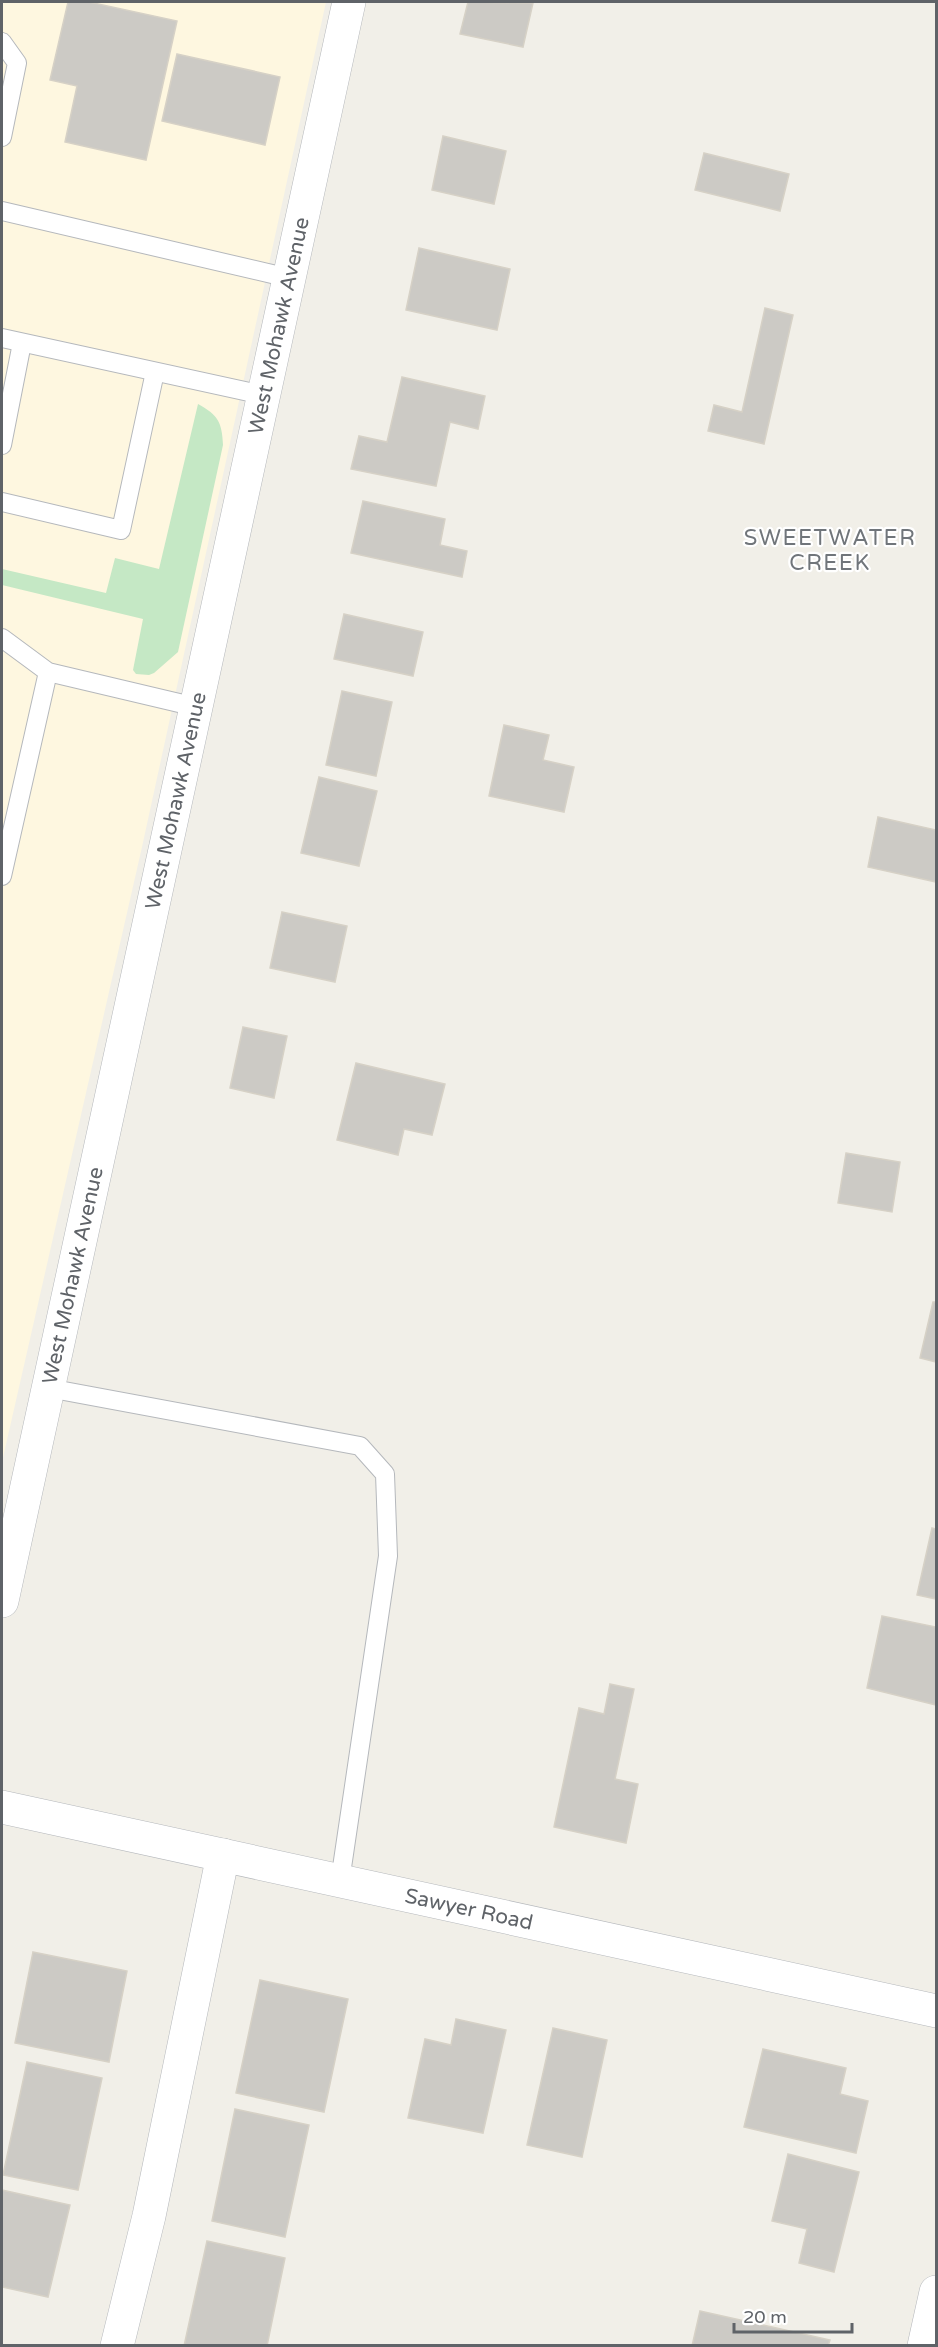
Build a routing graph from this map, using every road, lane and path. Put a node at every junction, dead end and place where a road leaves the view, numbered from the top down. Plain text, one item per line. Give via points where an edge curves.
1 (349, 2) edge
2 (2, 42) edge
3 (2, 137) edge
4 (2, 211) edge
5 (289, 278) junction
6 (2, 338) edge
7 (22, 343) junction
8 (155, 372) junction
9 (263, 395) junction
10 (2, 445) edge
11 (2, 502) edge
12 (2, 638) edge
13 (48, 672) junction
14 (196, 707) junction
15 (2, 876) edge
16 (48, 1388) junction
17 (2, 1601) edge
18 (2, 1807) edge
19 (223, 1855) junction
20 (340, 1881) junction
21 (936, 2011) edge
22 (936, 2292) edge
23 (117, 2346) edge
24 (924, 2346) edge

1 - 5 street, West Mohawk Avenue
2 - 3 lane via 17,63
4 - 5 lane
5 - 9 street, West Mohawk Avenue
6 - 7 lane
7 - 8 lane
7 - 10 lane
8 - 9 lane
8 - 11 lane via 121,530
9 - 14 street, West Mohawk Avenue
12 - 13 lane
13 - 14 lane
13 - 15 lane
14 - 16 street, West Mohawk Avenue
16 - 17 street, West Mohawk Avenue
16 - 20 lane via 360,1446 385,1474 388,1556
18 - 19 street, Sawyer Road
19 - 20 street, Sawyer Road
19 - 23 street via 149,2216
20 - 21 street, Sawyer Road
22 - 24 street

